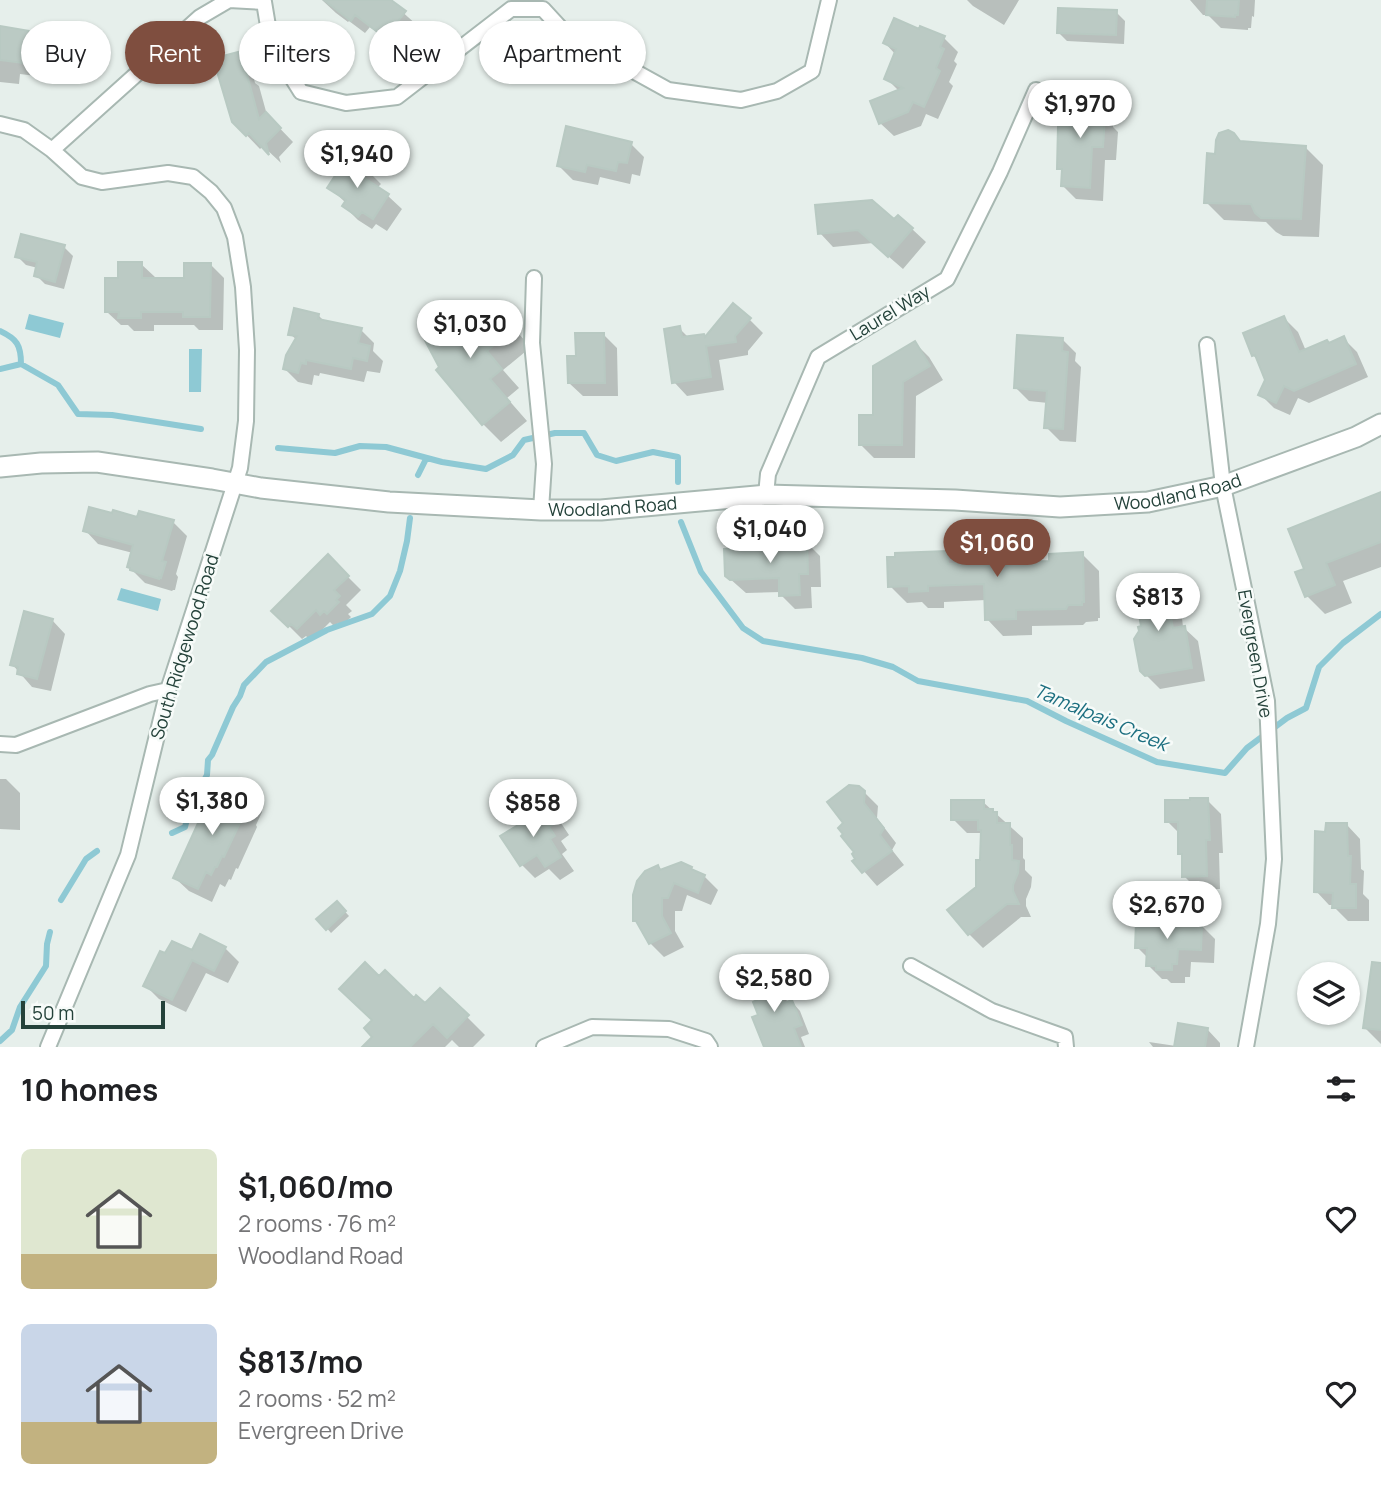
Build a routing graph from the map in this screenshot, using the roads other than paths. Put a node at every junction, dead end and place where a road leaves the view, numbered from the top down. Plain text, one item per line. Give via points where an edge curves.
1 (829, 0) edge
2 (1036, 90) dead end
3 (0, 124) edge
4 (52, 150) junction
5 (534, 278) dead end
6 (1207, 345) dead end
7 (1381, 424) edge
8 (0, 467) edge
9 (236, 483) junction
10 (1223, 486) junction
11 (766, 495) junction
12 (541, 510) junction
13 (168, 690) junction
14 (0, 744) edge
15 (911, 966) dead end
16 (48, 1047) edge
17 (544, 1047) edge
18 (710, 1047) edge
19 (1066, 1047) edge
20 (1246, 1047) edge

1 - 4 street via 812,71 777,91 741,100 668,90 578,47 543,9 512,9 397,97 346,103 301,92 271,44 264,2 229,0 200,17
2 - 11 street, Laurel Way via 947,279 818,357 768,474
3 - 4 street, South Ridgewood Road via 24,130
4 - 9 street, South Ridgewood Road via 82,177 102,182 168,173 193,177 224,208 235,237 247,350 246,421
5 - 12 street via 532,343 544,464
6 - 10 street, Evergreen Drive
7 - 10 street, Woodland Road
8 - 9 street, Woodland Road via 97,462
9 - 12 street, Woodland Road via 389,502
9 - 13 street, South Ridgewood Road
10 - 11 street, Woodland Road via 1148,502 1060,507
10 - 20 street, Evergreen Drive via 1267,701 1274,859 1268,924
11 - 12 street, Woodland Road via 601,510
13 - 14 street via 16,745
13 - 16 street, South Ridgewood Road via 128,855
15 - 19 street via 992,1011 1065,1037
17 - 18 street via 592,1027 669,1029 706,1041

